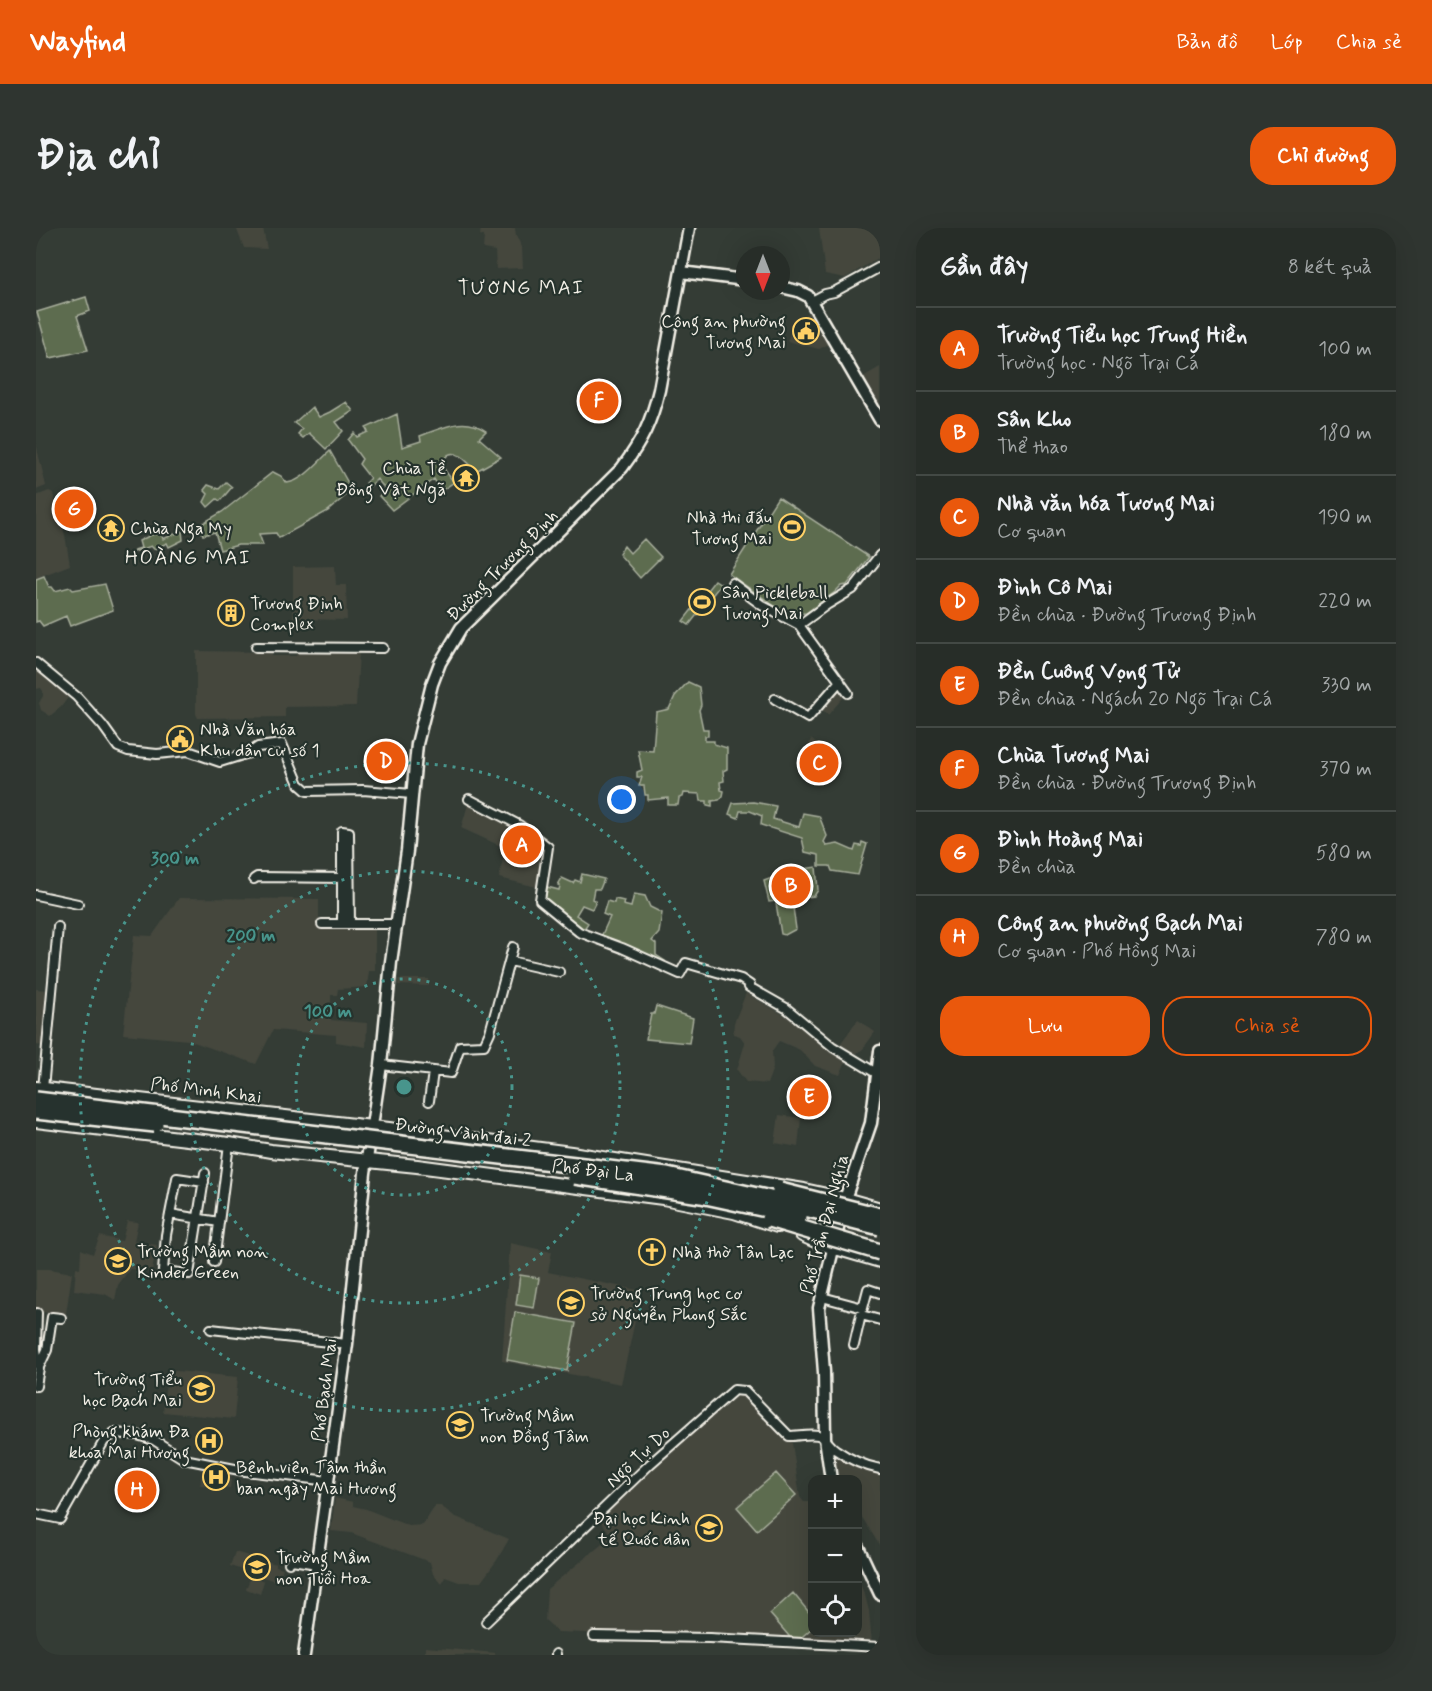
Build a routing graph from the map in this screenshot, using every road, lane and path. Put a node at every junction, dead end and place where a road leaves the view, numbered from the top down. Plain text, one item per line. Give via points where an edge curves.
1 (689, 228) edge
2 (880, 267) edge
3 (681, 272) junction
4 (736, 279) edge
5 (790, 289) edge
6 (812, 302) junction
7 (880, 420) edge
8 (880, 555) edge
9 (732, 583) dead end
10 (799, 625) junction
11 (256, 647) dead end
12 (383, 648) dead end
13 (36, 663) edge
14 (840, 681) junction
15 (848, 693) dead end
16 (775, 699) dead end
17 (412, 794) junction
18 (470, 800) dead end
19 (346, 878) junction
20 (254, 879) dead end
21 (36, 895) edge
22 (78, 904) dead end
23 (322, 924) dead end
24 (346, 924) junction
25 (396, 924) junction
26 (58, 927) dead end
27 (513, 947) dead end
28 (510, 961) junction
29 (559, 972) dead end
30 (880, 1051) edge
31 (381, 1065) junction
32 (433, 1072) junction
33 (877, 1077) edge
34 (38, 1092) edge
35 (429, 1101) dead end
36 (880, 1109) edge
37 (36, 1111) edge
38 (36, 1121) edge
39 (871, 1123) junction
40 (372, 1128) junction
41 (458, 1138) junction
42 (229, 1144) junction
43 (366, 1161) junction
44 (455, 1171) junction
45 (205, 1173) dead end
46 (740, 1181) junction
47 (204, 1182) junction
48 (666, 1183) junction
49 (845, 1199) junction
50 (880, 1209) edge
51 (842, 1213) junction
52 (170, 1214) junction
53 (880, 1216) edge
54 (199, 1219) junction
55 (219, 1222) junction
56 (880, 1226) edge
57 (880, 1238) edge
58 (835, 1240) junction
59 (880, 1247) edge
60 (880, 1251) edge
61 (880, 1260) edge
62 (214, 1262) dead end
63 (880, 1293) edge
64 (822, 1297) junction
65 (862, 1312) junction
66 (37, 1313) edge
67 (61, 1318) dead end
68 (880, 1320) edge
69 (211, 1329) dead end
70 (347, 1344) junction
71 (854, 1345) dead end
72 (39, 1368) junction
73 (36, 1386) edge
74 (825, 1438) junction
75 (880, 1470) edge
76 (830, 1475) edge
77 (329, 1482) junction
78 (36, 1514) edge
79 (862, 1556) edge
80 (289, 1563) dead end
81 (317, 1564) junction
82 (880, 1594) edge
83 (486, 1622) dead end
84 (594, 1636) dead end
85 (880, 1647) edge
86 (304, 1655) edge

1 - 3 main road, Đường Trương Định
2 - 6 street
3 - 4 main road
3 - 17 main road, Đường Trương Định via 659,390 641,441 622,468 461,627 432,684 417,744
5 - 6 main road via 803,292
6 - 7 main road
8 - 10 street via 853,589
9 - 10 street via 763,606
10 - 14 street
11 - 12 street
13 - 17 street via 77,697 118,747 128,751 188,751 220,762 258,747 282,744 299,784 307,791
14 - 15 street
14 - 16 street via 808,718
17 - 25 main road, Đường Trương Định
18 - 33 street via 519,825 548,847 540,900 579,932 680,974 686,963 741,979
19 - 19 street via 349,832 342,831
19 - 20 street
19 - 24 street
21 - 22 street
23 - 24 street
24 - 25 street
25 - 31 main road, Đường Trương Định
26 - 34 street
27 - 28 street
28 - 29 street
28 - 32 street via 484,1045 460,1046 451,1073
30 - 33 main road, Phố Trần Đại Nghĩa
31 - 32 street
31 - 40 main road, Đường Trương Định
32 - 35 street
33 - 39 main road, Phố Trần Đại Nghĩa
34 - 40 main road, Phố Minh Khai
34 - 48 highway, Đường Vành đai 2, bridge
36 - 39 main road, Phố Trần Đại Nghĩa
37 - 48 highway, Đường Vành đai 2, bridge via 610,1180
38 - 42 main road
39 - 49 main road, Phố Trần Đại Nghĩa
40 - 41 main road, Phố Đại La
40 - 43 main road, Phố Bạch Mai
41 - 44 main road
41 - 46 main road, Phố Đại La
42 - 43 main road
42 - 55 street
43 - 44 main road, Phố Đại La
43 - 70 main road, Phố Bạch Mai
44 - 58 main road, Phố Đại La via 663,1197
45 - 47 street
46 - 49 main road, Phố Đại La
46 - 51 main road, Phố Đại La via 796,1202
47 - 52 street via 177,1178
47 - 54 street
48 - 53 highway, bridge via 773,1190
48 - 56 highway, Đường Vành đai 2, bridge via 766,1198
48 - 57 highway, Đường Vành đai 2, bridge
48 - 60 highway, bridge
49 - 50 main road, Phố Đại La
49 - 51 main road, Phố Trần Đại Nghĩa
51 - 56 main road, Phố Đại La
51 - 58 main road, Phố Trần Đại Nghĩa
52 - 54 street
52 - 54 street via 162,1270 189,1274
54 - 55 street
55 - 62 street
58 - 59 main road, Phố Đại La
58 - 61 main road, Phố Đại La
58 - 64 main road, Phố Trần Đại Nghĩa
63 - 65 street via 868,1289
64 - 65 street
64 - 74 main road, Phố Trần Đại Nghĩa via 819,1308
65 - 68 street
65 - 71 street
66 - 72 street
67 - 72 street via 52,1317
69 - 70 street
70 - 77 main road, Phố Bạch Mai
72 - 73 street
74 - 75 street via 836,1450
74 - 76 main road, Phố Trần Đại Nghĩa
74 - 83 street, Ngõ Tự Do via 812,1434 789,1436 745,1391 734,1390 650,1464
77 - 78 street via 184,1459 154,1440 115,1433 104,1441 60,1519
77 - 81 main road, Phố Bạch Mai
79 - 82 main road
80 - 81 street via 292,1560
81 - 86 main road, Phố Bạch Mai
84 - 85 street

